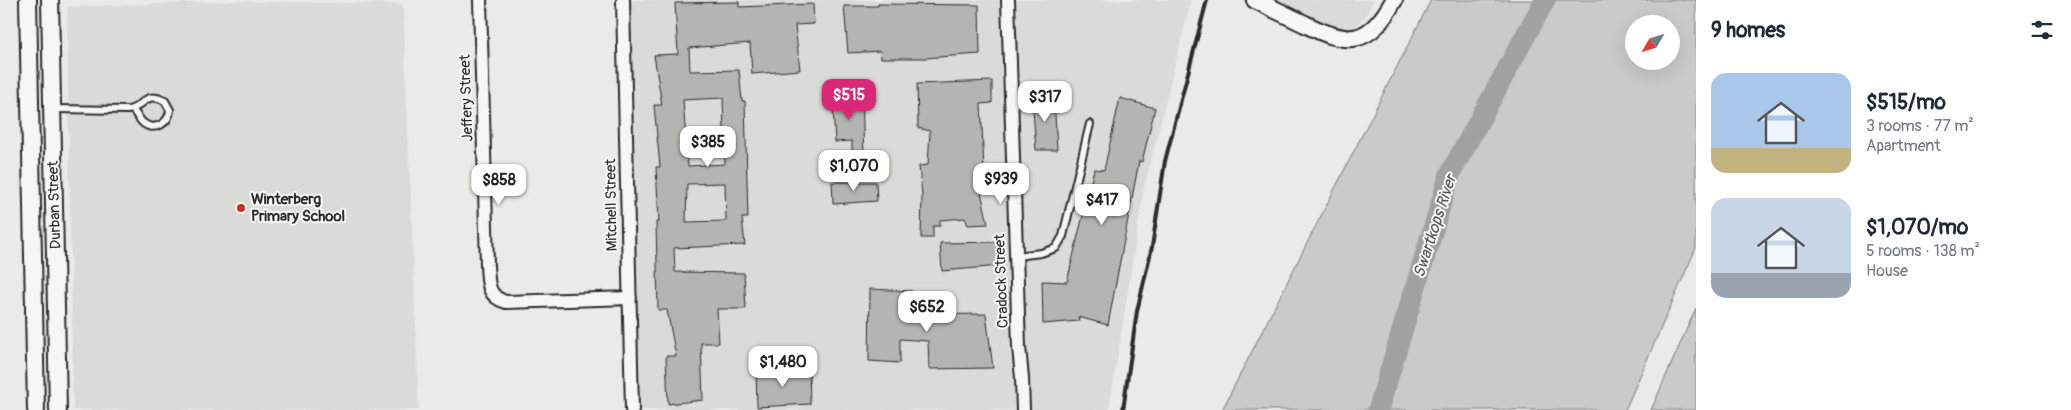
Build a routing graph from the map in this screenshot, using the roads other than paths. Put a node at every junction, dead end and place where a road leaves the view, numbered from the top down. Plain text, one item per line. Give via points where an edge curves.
1 (28, 0) edge
2 (50, 0) edge
3 (480, 0) edge
4 (623, 0) edge
5 (1008, 0) edge
6 (1255, 0) edge
7 (1394, 0) edge
8 (51, 108) junction
9 (133, 110) junction
10 (1090, 124) dead end
11 (1016, 256) junction
12 (630, 298) junction
13 (36, 410) edge
14 (58, 410) edge
15 (632, 410) edge
16 (1023, 410) edge

1 - 13 street, Durban Street
2 - 8 street, Durban Street
3 - 12 street, Jeffery Street via 490,290 506,302
4 - 12 street, Mitchell Street
5 - 11 street, Cradock Street
6 - 7 street via 1336,38 1356,38 1376,26
8 - 9 lane
8 - 14 street, Durban Street
9 - 9 lane via 151,97 165,101 170,110 167,120 154,127 144,124
10 - 11 lane via 1063,236 1056,248
11 - 16 street, Cradock Street
12 - 15 street, Mitchell Street

